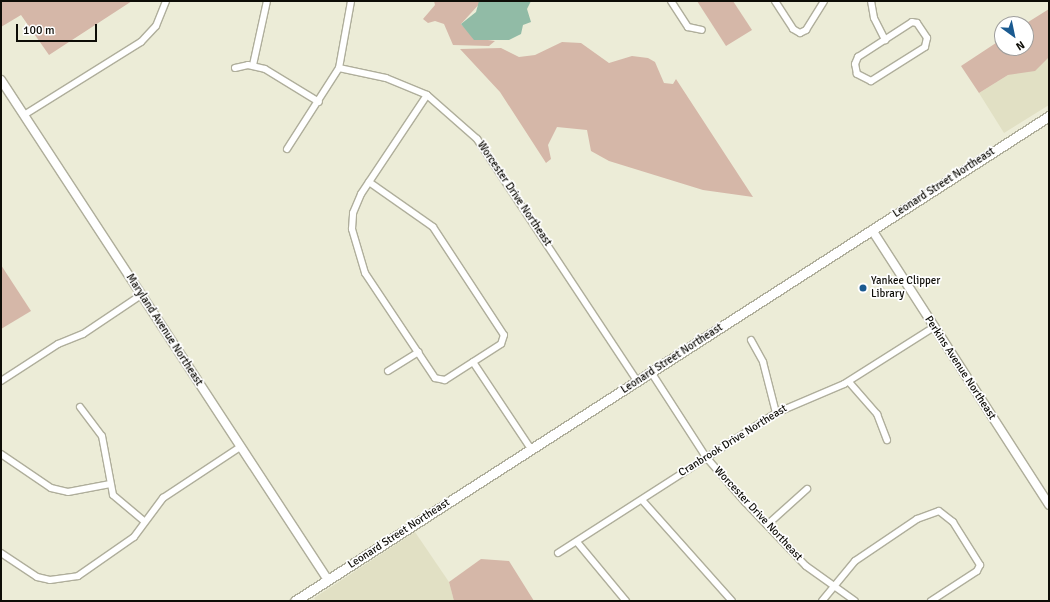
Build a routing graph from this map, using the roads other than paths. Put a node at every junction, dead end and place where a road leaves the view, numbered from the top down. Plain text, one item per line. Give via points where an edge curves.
1 (166, 1) edge
2 (267, 1) edge
3 (351, 1) edge
4 (670, 1) edge
5 (775, 1) edge
6 (824, 1) edge
7 (871, 1) edge
8 (702, 30) dead end
9 (884, 40) junction
10 (253, 65) junction
11 (235, 68) dead end
12 (340, 68) junction
13 (1, 80) edge
14 (427, 95) junction
15 (319, 102) junction
16 (24, 115) junction
17 (1049, 116) edge
18 (287, 149) dead end
19 (369, 182) junction
20 (872, 230) junction
21 (141, 295) junction
22 (934, 327) junction
23 (751, 340) dead end
24 (418, 352) junction
25 (473, 362) junction
26 (388, 371) dead end
27 (651, 372) junction
28 (1, 381) edge
29 (637, 381) junction
30 (849, 382) junction
31 (80, 407) dead end
32 (776, 413) junction
33 (886, 440) dead end
34 (240, 447) junction
35 (531, 449) junction
36 (1, 454) edge
37 (706, 457) junction
38 (110, 484) junction
39 (807, 490) dead end
40 (642, 500) junction
41 (1049, 505) edge
42 (144, 521) junction
43 (767, 525) junction
44 (577, 542) junction
45 (1, 553) edge
46 (558, 553) dead end
47 (328, 580) junction
48 (834, 586) junction
49 (624, 600) edge
50 (295, 601) edge
51 (732, 601) edge
52 (822, 601) edge
53 (855, 601) edge
54 (931, 601) edge

1 - 16 street via 156,26 140,42 69,90
2 - 10 street
3 - 12 street
4 - 8 street via 688,27
5 - 6 street via 793,29 800,33 806,30
7 - 9 street via 874,18
9 - 9 street via 914,22 927,43 867,81 857,74 855,62
10 - 11 street
10 - 15 street via 276,74
12 - 14 street, Worcester Drive Northeast via 386,78
12 - 15 street
13 - 16 street, Maryland Avenue Northeast
14 - 19 street
14 - 29 street, Worcester Drive Northeast via 460,122 488,153
15 - 18 street
16 - 21 street, Maryland Avenue Northeast
17 - 20 main road, Leonard Street Northeast
19 - 24 street via 353,213 357,253
19 - 25 street via 433,228 504,335 501,344
20 - 22 street, Perkins Avenue Northeast
20 - 27 main road, Leonard Street Northeast
21 - 28 street via 83,334 58,344
21 - 34 street, Maryland Avenue Northeast
22 - 30 street, Cranbrook Drive Northeast
22 - 41 street, Perkins Avenue Northeast
23 - 32 street via 763,362
24 - 25 street via 438,380 445,380
24 - 26 street
25 - 35 street
27 - 29 main road, Leonard Street Northeast
27 - 37 street, Worcester Drive Northeast
29 - 35 main road, Leonard Street Northeast
30 - 32 street, Cranbrook Drive Northeast
30 - 33 street via 877,414
31 - 38 street via 102,436
32 - 37 street, Cranbrook Drive Northeast
34 - 42 street via 163,498
34 - 47 street, Maryland Avenue Northeast
35 - 47 main road, Leonard Street Northeast
36 - 38 street via 52,488 68,492
37 - 40 street, Cranbrook Drive Northeast
37 - 43 street, Worcester Drive Northeast
38 - 42 street via 118,503
39 - 43 street
40 - 44 street, Cranbrook Drive Northeast
40 - 51 street
42 - 45 street via 121,547 78,576 64,580 37,577
43 - 48 street, Worcester Drive Northeast via 806,566
44 - 46 street, Cranbrook Drive Northeast
44 - 49 street
47 - 50 main road, Leonard Street Northeast
48 - 52 street
48 - 53 street, Worcester Drive Northeast
48 - 54 street via 850,565 869,550 916,519 939,511 953,522 980,565 977,571

